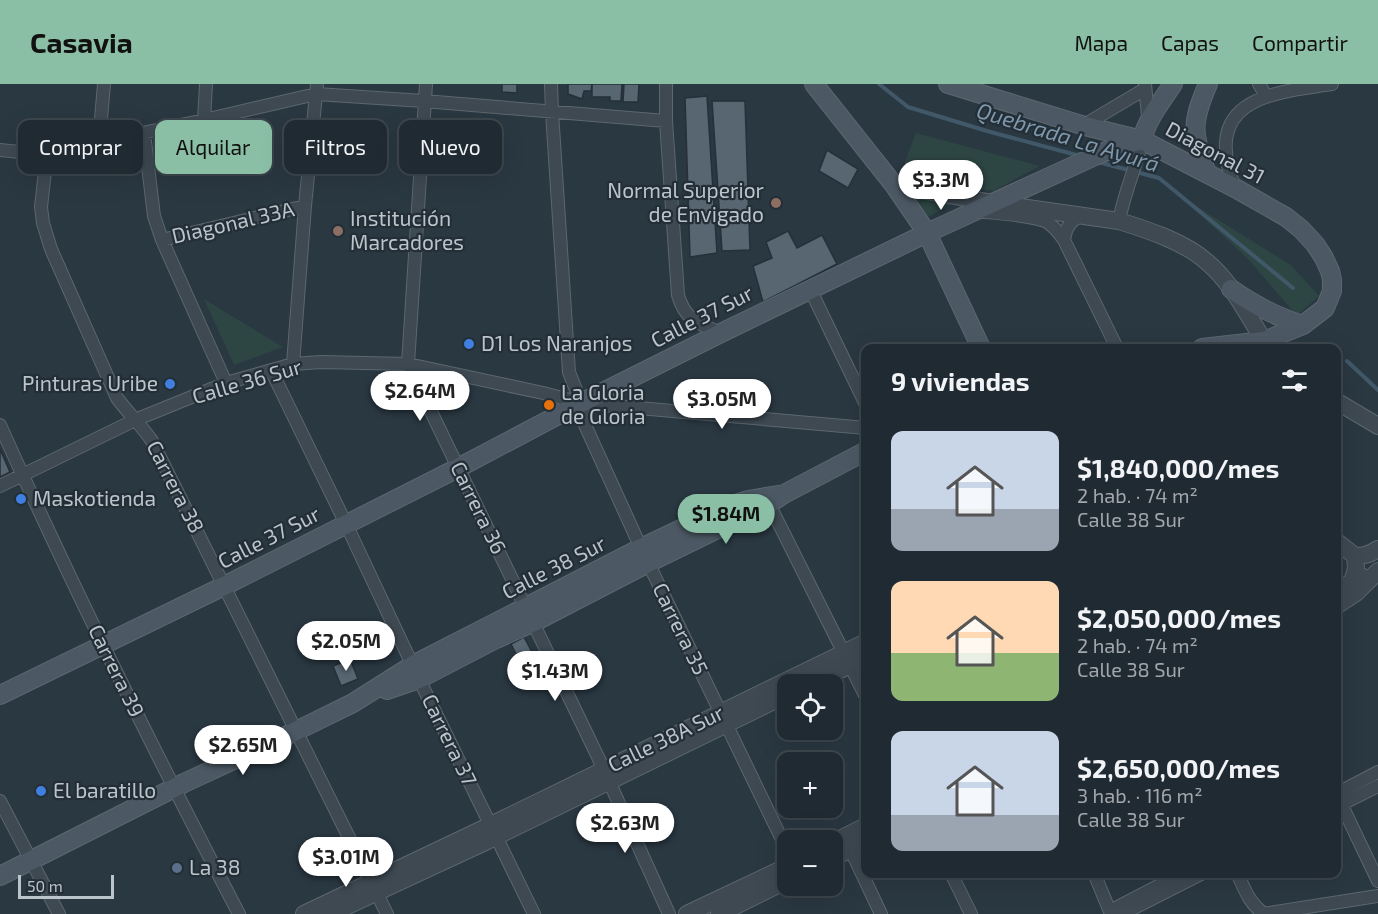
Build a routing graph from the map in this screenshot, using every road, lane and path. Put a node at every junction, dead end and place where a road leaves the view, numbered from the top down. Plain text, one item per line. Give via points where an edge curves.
1 (104, 84) edge
2 (206, 84) edge
3 (426, 84) edge
4 (551, 84) edge
5 (666, 84) edge
6 (814, 84) edge
7 (948, 84) edge
8 (1173, 84) edge
9 (1208, 84) edge
10 (1259, 84) edge
11 (1332, 84) edge
12 (1145, 86) edge
13 (316, 89) edge
14 (1266, 96) junction
15 (424, 101) junction
16 (552, 112) junction
17 (1149, 119) junction
18 (101, 120) edge
19 (204, 120) joint
20 (666, 121) junction
21 (1085, 126) junction
22 (155, 131) edge
23 (144, 133) joint
24 (1142, 140) junction
25 (0, 150) edge
26 (18, 152) edge
27 (1207, 173) junction
28 (45, 174) edge
29 (894, 185) junction
30 (1235, 188) junction
31 (993, 203) junction
32 (305, 206) junction
33 (974, 211) junction
34 (1082, 215) junction
35 (1120, 215) junction
36 (927, 233) junction
37 (162, 240) junction
38 (1064, 240) junction
39 (810, 289) junction
40 (1231, 289) junction
41 (1303, 325) junction
42 (721, 333) junction
43 (1283, 341) edge
44 (979, 344) edge
45 (1115, 344) edge
46 (1265, 344) edge
47 (293, 364) junction
48 (408, 364) junction
49 (271, 370) junction
50 (226, 383) junction
51 (861, 395) edge
52 (581, 403) junction
53 (1341, 404) edge
54 (135, 420) junction
55 (0, 425) edge
56 (1378, 426) edge
57 (861, 429) edge
58 (861, 454) edge
59 (458, 468) junction
60 (22, 475) junction
61 (0, 486) edge
62 (777, 499) junction
63 (346, 524) junction
64 (1341, 545) edge
65 (1378, 549) edge
66 (645, 556) junction
67 (1355, 556) junction
68 (1371, 576) edge
69 (224, 586) junction
70 (1341, 590) edge
71 (1341, 603) edge
72 (530, 614) junction
73 (103, 646) junction
74 (861, 646) edge
75 (861, 658) edge
76 (847, 659) junction
77 (416, 672) junction
78 (824, 674) edge
79 (861, 687) edge
80 (0, 695) edge
81 (777, 698) edge
82 (723, 718) junction
83 (296, 731) junction
84 (1378, 772) edge
85 (606, 775) junction
86 (1378, 786) edge
87 (174, 789) junction
88 (1341, 796) edge
89 (1341, 797) edge
90 (0, 801) edge
91 (1341, 804) edge
92 (777, 830) edge
93 (861, 830) edge
94 (493, 831) junction
95 (843, 842) edge
96 (861, 842) edge
97 (843, 843) edge
98 (843, 845) edge
99 (31, 861) junction
100 (777, 871) edge
101 (0, 876) edge
102 (861, 878) edge
103 (861, 878) edge
104 (953, 878) edge
105 (1096, 878) edge
106 (1174, 878) edge
107 (1192, 878) edge
108 (1239, 878) edge
109 (1378, 881) edge
110 (777, 885) edge
111 (374, 887) junction
112 (1378, 896) edge
113 (1114, 913) edge
114 (59, 914) edge
115 (239, 914) edge
116 (304, 914) edge
117 (330, 914) edge
118 (387, 914) edge
119 (534, 914) edge
120 (669, 914) edge
121 (687, 914) edge
122 (719, 914) edge
123 (881, 914) edge
124 (971, 914) edge
125 (1264, 914) edge

1 - 18 street
2 - 19 street
3 - 15 street
4 - 16 street, Carrera 35
5 - 20 street
6 - 29 main road
7 - 21 main road, Diagonal 31
8 - 17 main road
9 - 27 main road via 1195,120
10 - 14 street
11 - 14 street
12 - 17 street
12 - 21 street
13 - 15 street
13 - 19 street
13 - 32 street
14 - 30 street via 1247,105 1228,131 1226,162
15 - 16 street
15 - 48 street
16 - 20 street
16 - 52 street, Carrera 35 via 569,372
17 - 24 main road
20 - 42 street via 678,296 685,313
21 - 24 main road, Diagonal 31
22 - 23 street
23 - 37 street via 154,216
24 - 27 main road, Diagonal 31
24 - 31 main road, Calle 37 Sur via 1116,147
24 - 35 street
25 - 26 street
27 - 30 main road, Diagonal 31
28 - 54 street, Carrera 38 via 41,207 51,249 117,398
29 - 31 street
29 - 36 main road
30 - 41 main road, Diagonal 31 via 1286,217 1315,243 1324,258 1332,291 1325,308
31 - 33 main road, Calle 37 Sur
31 - 34 street
32 - 37 street, Diagonal 33A
32 - 47 street
33 - 36 main road, Calle 37 Sur
33 - 38 street via 1037,219 1050,224
34 - 35 street
34 - 38 street via 1069,224
35 - 40 street via 1190,250 1219,273
36 - 39 main road, Calle 37 Sur
36 - 44 main road
37 - 50 street
38 - 45 street
39 - 42 main road, Calle 37 Sur
39 - 51 street
40 - 41 main road via 1265,311
40 - 46 street
41 - 43 main road, Diagonal 31
42 - 52 main road, Calle 37 Sur
47 - 48 street, Calle 36 Sur
47 - 49 street, Calle 36 Sur
48 - 52 street, Calle 36 Sur
48 - 59 street, Carrera 36
49 - 50 street, Calle 36 Sur
49 - 63 street, Carrera 37
50 - 54 street, Calle 36 Sur
52 - 57 street, Calle 36 Sur
52 - 59 main road, Calle 37 Sur
52 - 66 street, Carrera 35 via 585,425
53 - 56 street
54 - 60 street, Calle 36 Sur
54 - 69 street, Carrera 38 via 152,441
55 - 60 street, Carrera 39
58 - 62 main road, Calle 38 Sur
59 - 63 main road, Calle 37 Sur
59 - 72 street, Carrera 36
60 - 61 street, Calle 36 Sur
60 - 73 street, Carrera 39
62 - 66 main road, Calle 38 Sur via 748,500 729,506
62 - 76 street
63 - 69 main road, Calle 37 Sur
63 - 77 street, Carrera 37
64 - 67 street
65 - 67 street
66 - 72 main road, Calle 38 Sur
66 - 82 street, Carrera 35
67 - 68 street via 1356,569
68 - 70 street
68 - 71 street
69 - 73 main road, Calle 37 Sur
69 - 83 street, Carrera 38
72 - 77 main road, Calle 38 Sur
72 - 85 street, Carrera 36
73 - 80 main road, Calle 37 Sur
73 - 87 street, Carrera 39
74 - 76 street, Calle 38A Sur
75 - 76 street, Calle 38A Sur
76 - 78 street, Calle 38A Sur
76 - 79 street
76 - 82 street, Calle 38A Sur
77 - 83 main road, Calle 38 Sur
77 - 94 street, Carrera 37
81 - 82 street, Calle 38A Sur
82 - 85 street, Calle 38A Sur
82 - 92 street, Carrera 35
83 - 87 main road, Calle 38 Sur
83 - 111 street, Carrera 38
84 - 88 street
85 - 94 street, Calle 38A Sur
85 - 120 street, Carrera 36
86 - 89 street
87 - 99 main road, Calle 38 Sur
87 - 115 street, Carrera 39
90 - 99 street
91 - 109 street
93 - 95 street
94 - 111 street, Calle 38A Sur
94 - 119 street, Carrera 37
96 - 97 street
98 - 103 street
99 - 101 main road, Calle 38 Sur
99 - 114 street
100 - 121 street
102 - 123 street
104 - 124 street
105 - 113 street
106 - 113 street
107 - 113 street
108 - 125 street via 1251,902
110 - 122 street
111 - 116 street, Calle 38A Sur
111 - 117 street, Calle 38A Sur
111 - 118 street, Carrera 38
112 - 125 street

